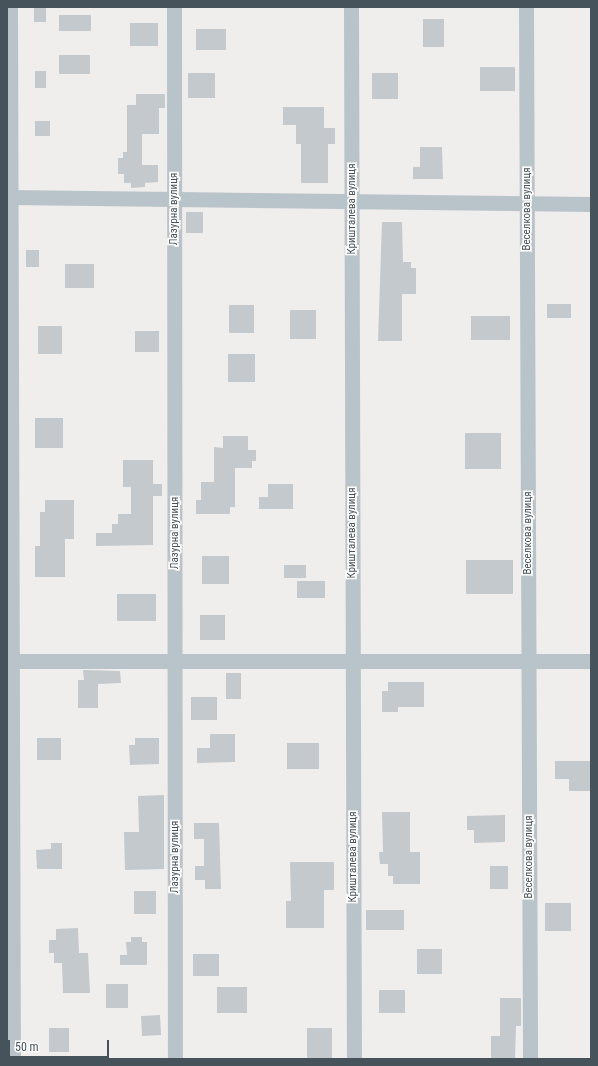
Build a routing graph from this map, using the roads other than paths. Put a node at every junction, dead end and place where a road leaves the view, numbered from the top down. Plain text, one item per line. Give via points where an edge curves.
1 (10, 7) edge
2 (174, 7) edge
3 (351, 7) edge
4 (526, 7) edge
5 (8, 197) junction
6 (174, 199) junction
7 (352, 201) junction
8 (527, 203) junction
9 (591, 204) edge
10 (10, 661) junction
11 (175, 661) junction
12 (352, 661) junction
13 (529, 661) junction
14 (591, 661) edge
15 (13, 1059) edge
16 (175, 1059) edge
17 (354, 1059) edge
18 (530, 1059) edge

1 - 5 street
2 - 6 street, Лазурна вулиця
3 - 7 street, Кришталева вулиця
4 - 8 street, Веселкова вулиця
5 - 6 street
5 - 10 street
6 - 7 street
6 - 11 street, Лазурна вулиця
7 - 8 street
7 - 12 street, Кришталева вулиця
8 - 9 street
8 - 13 street, Веселкова вулиця
10 - 11 street
10 - 15 street
11 - 12 street
11 - 16 street, Лазурна вулиця
12 - 13 street
12 - 17 street, Кришталева вулиця
13 - 14 street
13 - 18 street, Веселкова вулиця

